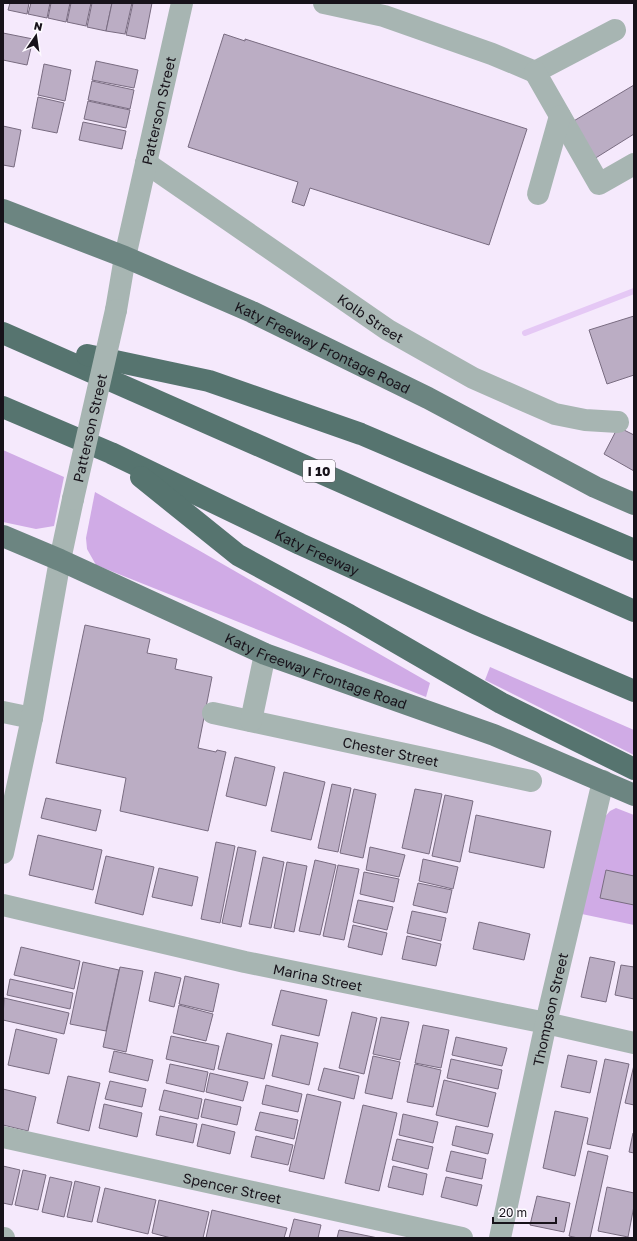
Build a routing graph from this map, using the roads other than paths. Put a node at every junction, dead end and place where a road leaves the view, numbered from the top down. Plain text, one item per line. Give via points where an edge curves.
1 (182, 3) edge
2 (324, 3) edge
3 (615, 30) dead end
4 (535, 72) junction
5 (560, 116) junction
6 (146, 163) junction
7 (634, 164) edge
8 (538, 194) dead end
9 (3, 210) edge
10 (125, 257) junction
11 (3, 333) edge
12 (25, 341) junction
13 (3, 407) edge
14 (618, 422) dead end
15 (111, 453) junction
16 (634, 504) edge
17 (3, 536) edge
18 (634, 550) edge
19 (60, 560) junction
20 (634, 611) edge
21 (265, 654) junction
22 (634, 691) edge
23 (3, 712) edge
24 (213, 713) dead end
25 (32, 718) junction
26 (251, 721) junction
27 (634, 769) edge
28 (531, 780) dead end
29 (603, 781) junction
30 (634, 794) edge
31 (3, 853) edge
32 (3, 905) edge
33 (546, 1023) junction
34 (634, 1043) edge
35 (3, 1137) edge
36 (462, 1238) edge
37 (500, 1238) edge

1 - 6 street, Patterson Street
2 - 4 street via 384,16
3 - 4 street
4 - 5 street
5 - 7 street via 599,184
5 - 8 street
6 - 10 street, Patterson Street
6 - 14 street, Kolb Street via 388,330 473,378 555,414 585,420
9 - 10 main road, Katy Freeway Frontage Road
10 - 16 main road, Katy Freeway Frontage Road via 252,312 428,398 595,487
10 - 19 street, Patterson Street, bridge via 116,310
11 - 12 highway, I 10
12 - 18 highway via 209,381 361,434
12 - 20 highway, I 10
13 - 15 highway, Katy Freeway
15 - 22 highway, Katy Freeway via 300,544
15 - 27 highway via 238,555 350,615 502,703
17 - 19 main road, Katy Freeway Frontage Road
19 - 21 main road, Katy Freeway Frontage Road
19 - 25 street, Patterson Street
21 - 26 street
21 - 29 main road, Katy Freeway Frontage Road via 494,735
23 - 25 street
24 - 26 street, Chester Street
25 - 31 street, Patterson Street
26 - 28 street, Chester Street
29 - 30 main road, Katy Freeway Frontage Road
29 - 33 street, Thompson Street
32 - 33 street, Marina Street via 245,962
33 - 34 street, Marina Street
33 - 37 street, Thompson Street
35 - 36 street, Spencer Street

